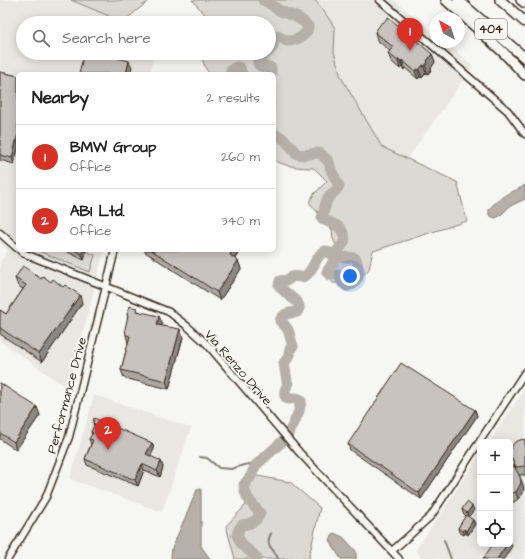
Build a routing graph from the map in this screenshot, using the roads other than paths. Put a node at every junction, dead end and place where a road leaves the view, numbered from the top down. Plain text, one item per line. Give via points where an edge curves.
1 (380, 0) edge
2 (446, 0) edge
3 (458, 0) edge
4 (500, 0) edge
5 (521, 0) edge
6 (525, 3) edge
7 (525, 22) edge
8 (525, 58) edge
9 (525, 75) edge
10 (525, 134) edge
11 (0, 233) edge
12 (16, 246) edge
13 (22, 252) edge
14 (115, 252) edge
15 (106, 287) junction
16 (525, 372) edge
17 (392, 551) junction
18 (8, 559) edge
19 (399, 559) edge

1 - 10 street via 508,111
2 - 9 highway
3 - 8 highway, 404
4 - 7 highway, 404
5 - 6 highway
11 - 12 street, Via Renzo Drive
13 - 15 street, Via Renzo Drive
14 - 15 street, Performance Drive
15 - 17 street, Via Renzo Drive via 169,312 207,344 299,452
15 - 18 street, Performance Drive via 69,437 46,497
16 - 17 street via 431,516
17 - 19 street, Via Renzo Drive

